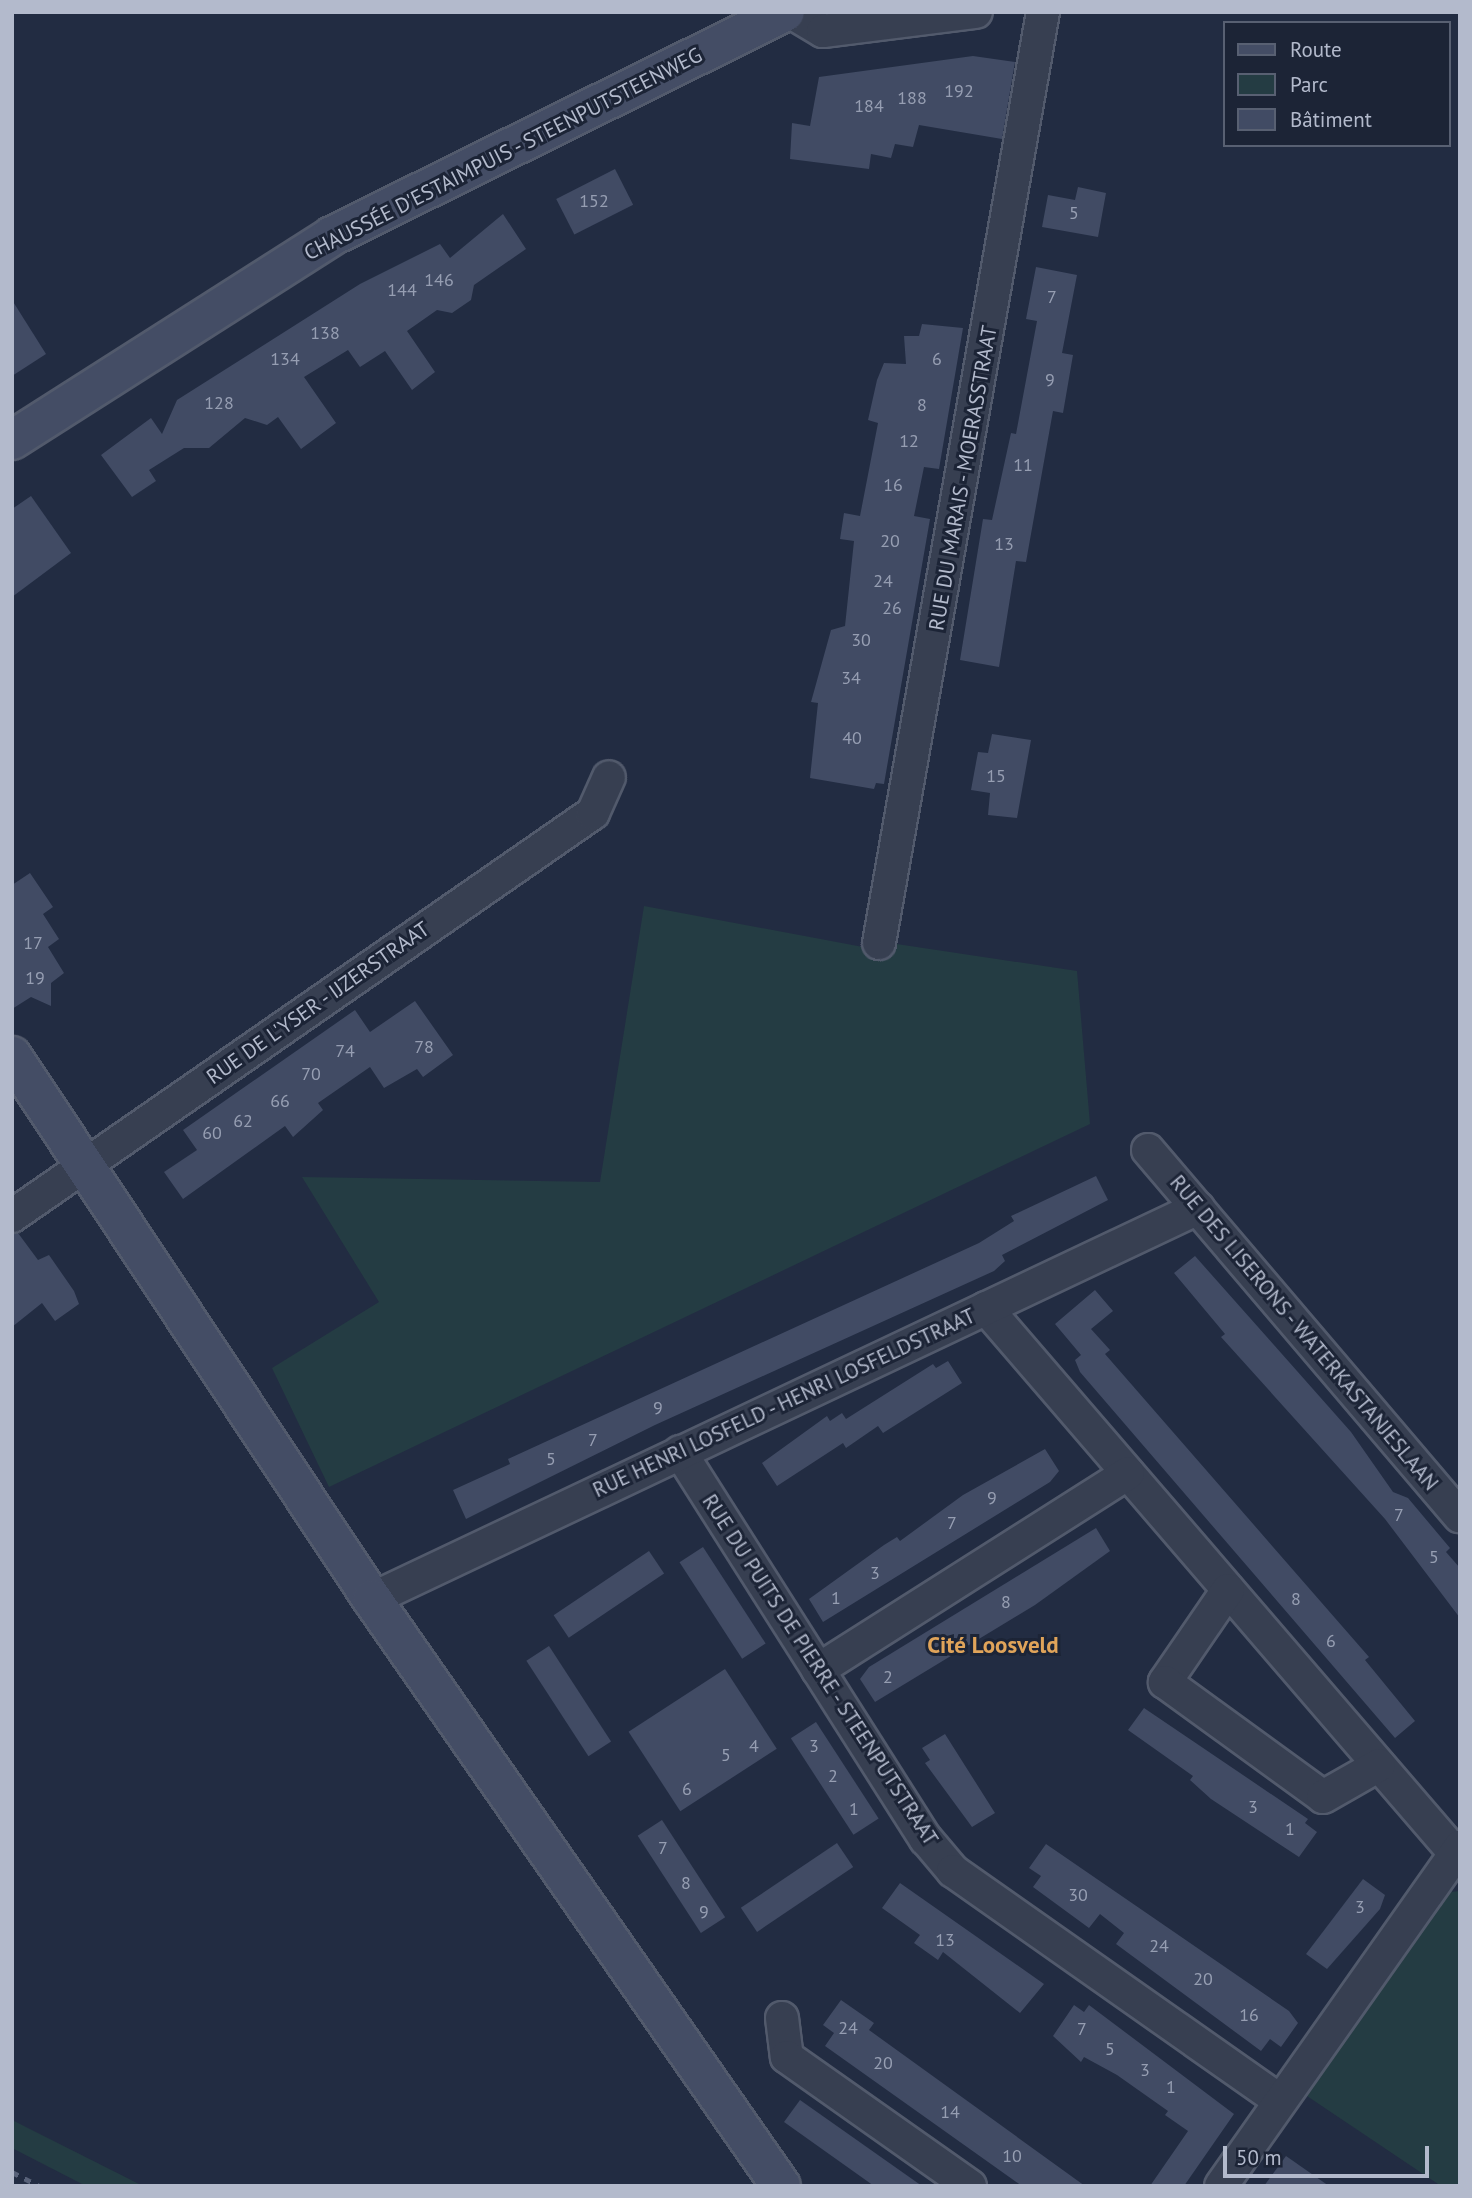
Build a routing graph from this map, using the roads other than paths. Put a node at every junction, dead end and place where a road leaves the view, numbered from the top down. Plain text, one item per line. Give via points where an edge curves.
1 (785, 12) edge
2 (792, 12) edge
3 (976, 12) edge
4 (1042, 12) edge
5 (12, 440) edge
6 (609, 777) dead end
7 (879, 943) dead end
8 (12, 1056) edge
9 (1148, 1150) dead end
10 (84, 1164) junction
11 (1198, 1208) junction
12 (12, 1216) edge
13 (986, 1308) junction
14 (680, 1452) junction
15 (1128, 1473) junction
16 (1460, 1516) edge
17 (1228, 1590) junction
18 (372, 1599) junction
19 (818, 1670) junction
20 (1379, 1765) junction
21 (1458, 1853) edge
22 (782, 2018) dead end
23 (1278, 2099) junction
24 (781, 2186) edge
25 (970, 2186) edge
26 (1221, 2186) edge

1 - 5 main road, CHAUSSÉE D'ESTAIMPUIS - STEENPUTSTEENWEG via 332,236
2 - 3 street via 822,31
4 - 7 street, RUE DU MARAIS - MOERASSTRAAT
6 - 10 street, RUE DE L'YSER - IJZERSTRAAT via 593,813
8 - 10 main road
9 - 11 street, RUE DES LISERONS - WATERKASTANJESLAAN
10 - 12 street, RUE DE L'YSER - IJZERSTRAAT
10 - 18 main road
11 - 13 street, RUE HENRI LOSFELD - HENRI LOSFELDSTRAAT
11 - 16 street, RUE DES LISERONS - WATERKASTANJESLAAN
13 - 14 street, RUE HENRI LOSFELD - HENRI LOSFELDSTRAAT
13 - 15 street
14 - 18 street, RUE HENRI LOSFELD - HENRI LOSFELDSTRAAT
14 - 19 street, RUE DU PUITS DE PIERRE - STEENPUTSTRAAT
15 - 17 street
15 - 19 street
17 - 20 street
17 - 20 street via 1166,1682 1323,1797
18 - 24 main road
19 - 23 street, RUE DU PUITS DE PIERRE - STEENPUTSTRAAT via 926,1839 953,1871
20 - 21 street
21 - 23 street
22 - 25 street via 787,2057
23 - 26 street

